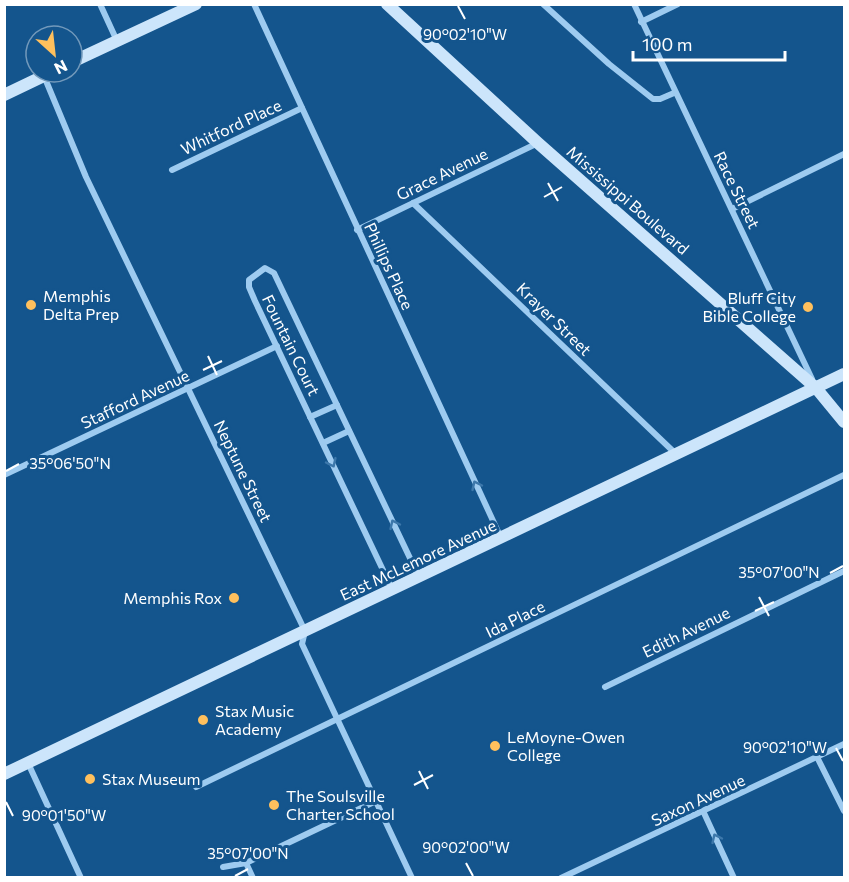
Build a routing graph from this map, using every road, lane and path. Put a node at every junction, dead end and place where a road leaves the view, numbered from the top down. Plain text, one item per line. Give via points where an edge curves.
1 (100, 4) edge
2 (196, 4) edge
3 (254, 4) edge
4 (387, 4) edge
5 (543, 4) edge
6 (634, 4) edge
7 (678, 4) edge
8 (641, 22) junction
9 (117, 41) junction
10 (84, 56) edge
11 (26, 84) edge
12 (52, 84) edge
13 (674, 93) junction
14 (4, 94) edge
15 (302, 108) junction
16 (538, 143) junction
17 (844, 154) edge
18 (172, 170) dead end
19 (413, 203) junction
20 (732, 209) junction
21 (357, 230) junction
22 (277, 346) junction
23 (844, 374) edge
24 (816, 388) junction
25 (188, 389) junction
26 (337, 405) junction
27 (310, 417) junction
28 (844, 422) edge
29 (349, 431) junction
30 (323, 443) junction
31 (676, 455) junction
32 (4, 475) edge
33 (844, 475) edge
34 (501, 538) junction
35 (844, 571) edge
36 (419, 577) junction
37 (392, 590) junction
38 (305, 631) junction
39 (605, 687) dead end
40 (338, 720) junction
41 (844, 744) edge
42 (817, 757) junction
43 (28, 763) junction
44 (4, 774) edge
45 (196, 787) dead end
46 (376, 801) junction
47 (844, 811) edge
48 (704, 813) junction
49 (246, 863) junction
50 (223, 867) dead end
51 (81, 878) edge
52 (253, 878) edge
53 (411, 878) edge
54 (561, 878) edge
55 (734, 878) edge

1 - 9 street
2 - 9 main road
3 - 15 street, Phillips Place
4 - 16 main road, Mississippi Boulevard
5 - 13 street via 653,99
6 - 8 street, Race Street
7 - 8 street
8 - 13 street, Race Street
9 - 10 main road
11 - 14 main road
12 - 25 street, Neptune Street via 86,177
13 - 20 street, Race Street
15 - 18 street, Whitford Place
15 - 21 street, Phillips Place
16 - 19 street, Grace Avenue
16 - 24 main road, Mississippi Boulevard
17 - 20 street
19 - 21 street, Grace Avenue
19 - 31 street, Krayer Street
20 - 24 street, Race Street
34 -> 21 street, Phillips Place
22 - 25 street, Stafford Avenue
22 - 26 street, Fountain Court via 249,287 249,280 265,268 274,273
22 - 27 street, Fountain Court
23 - 24 main road, East McLemore Avenue
24 - 28 main road, Mississippi Boulevard
24 - 31 main road, East McLemore Avenue
25 - 32 street, Stafford Avenue
25 - 38 street, Neptune Street
26 - 27 street
26 - 29 street, Fountain Court
27 - 30 street, Fountain Court
29 - 30 street
36 -> 29 street, Fountain Court
30 -> 37 street, Fountain Court
31 - 34 main road, East McLemore Avenue
33 - 40 street, Ida Place
34 - 36 main road, East McLemore Avenue
35 - 39 street, Edith Avenue
36 - 37 main road, East McLemore Avenue
37 - 38 main road, East McLemore Avenue
38 - 40 street, Neptune Street via 302,644
38 - 43 main road, East McLemore Avenue
40 - 45 street, Ida Place
40 - 46 street, Neptune Street
41 - 42 street, Saxon Avenue
42 - 47 street
42 - 48 street, Saxon Avenue
43 - 44 main road, East McLemore Avenue
43 - 51 street
46 - 49 street
46 - 53 street, Neptune Street
48 - 54 street, Saxon Avenue
55 -> 48 street
49 - 50 street
49 - 52 street

